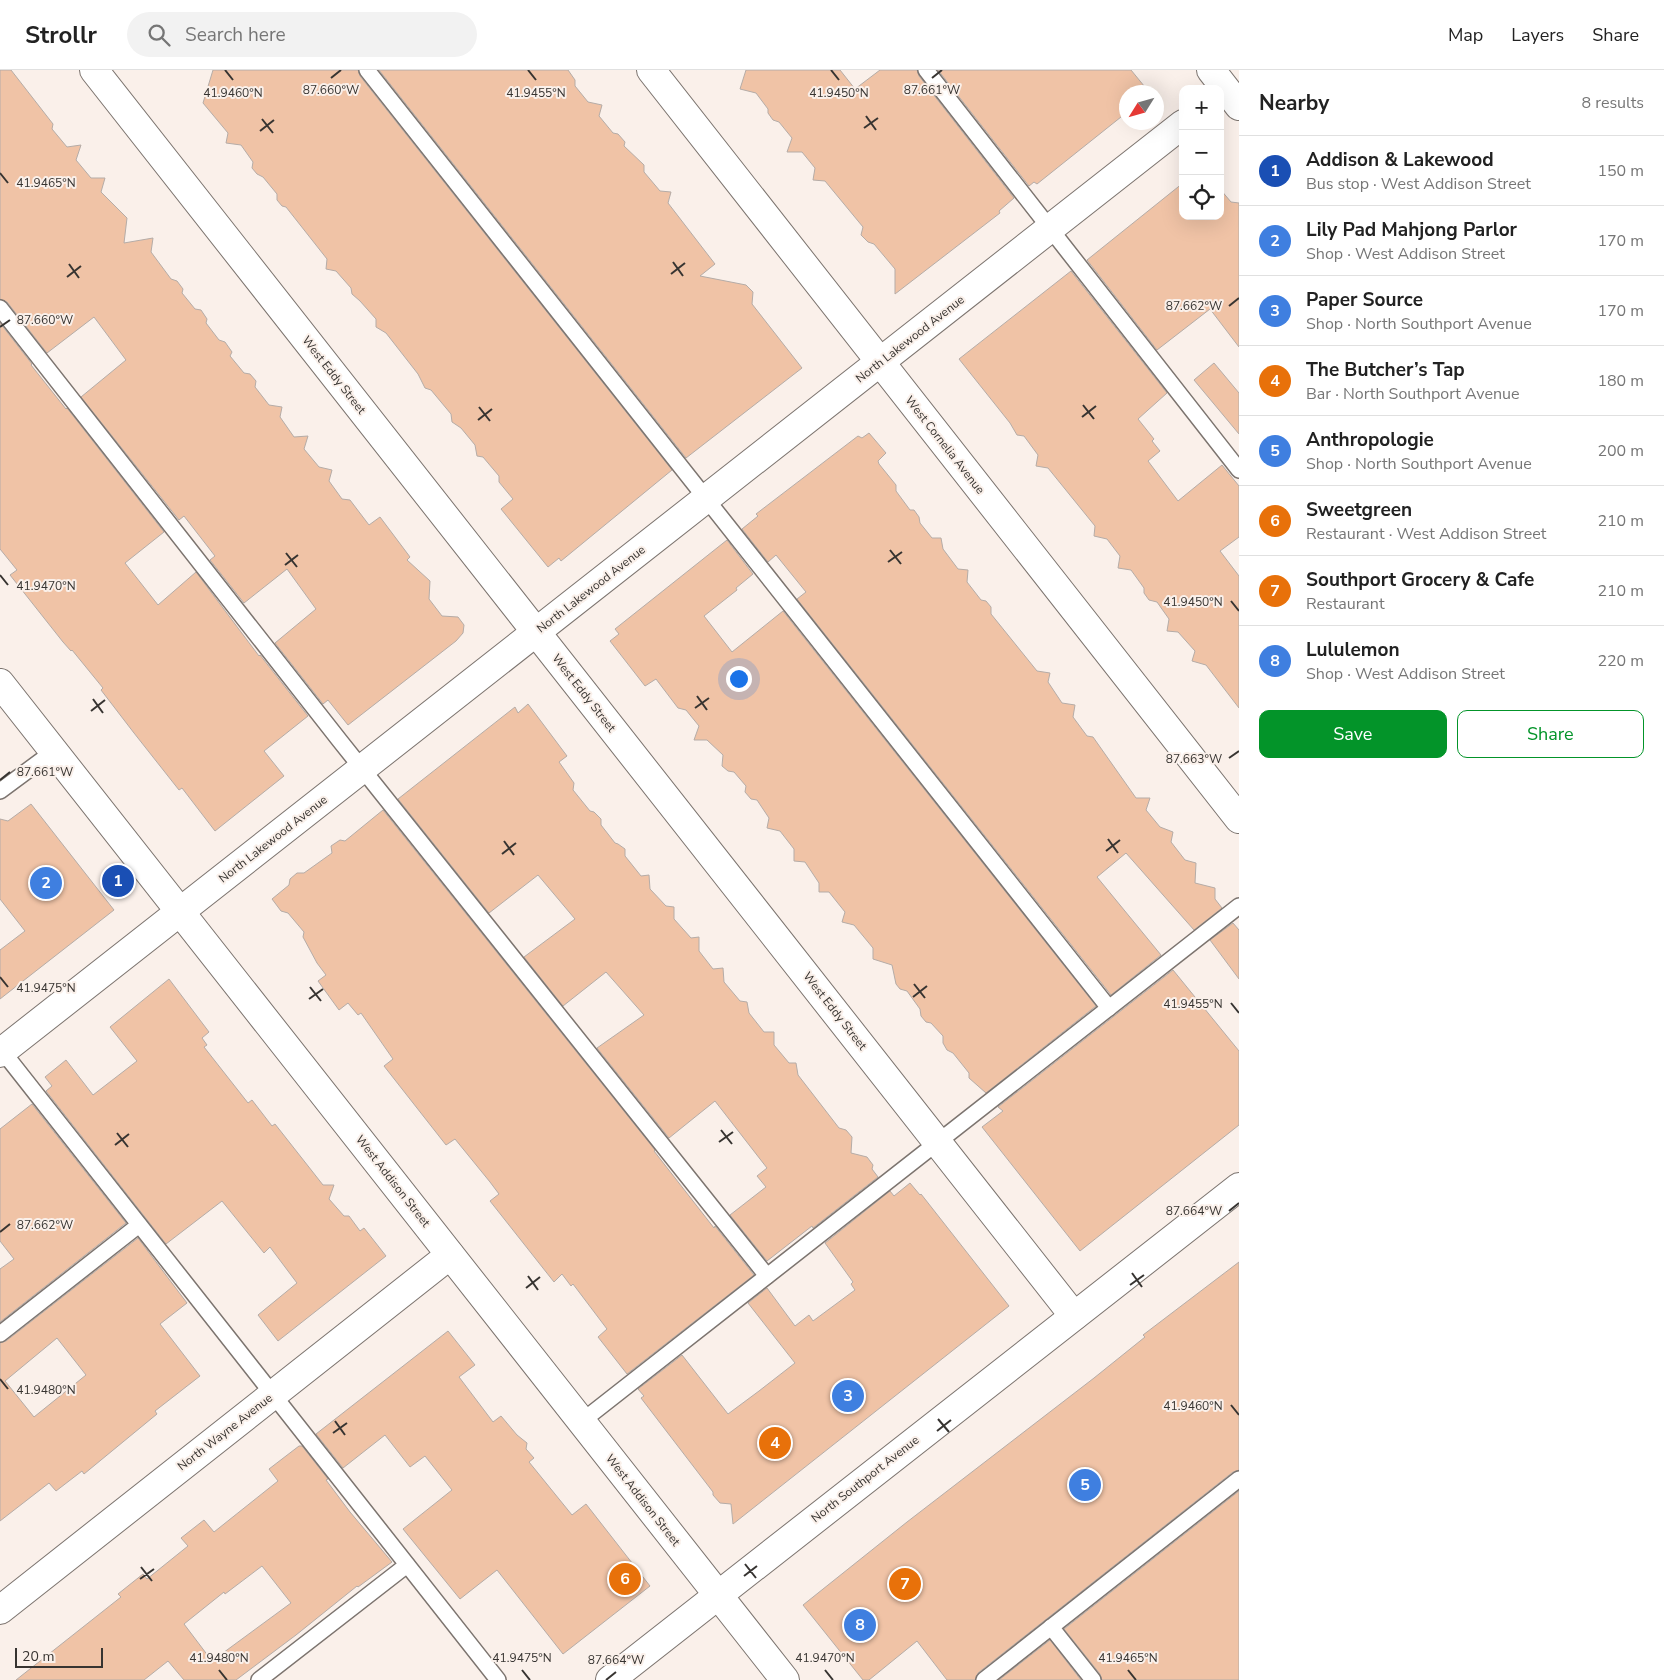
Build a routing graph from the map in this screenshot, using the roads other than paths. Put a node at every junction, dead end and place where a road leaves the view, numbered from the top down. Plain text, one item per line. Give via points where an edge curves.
1 (94, 70) edge
2 (367, 70) edge
3 (651, 70) edge
4 (926, 70) edge
5 (1179, 127) edge
6 (1050, 229) junction
7 (0, 308) edge
8 (880, 362) junction
9 (1239, 470) edge
10 (706, 499) junction
11 (536, 632) junction
12 (0, 683) edge
13 (54, 752) junction
14 (362, 769) junction
15 (0, 791) edge
16 (1239, 819) edge
17 (1239, 906) edge
18 (180, 912) junction
19 (1109, 1008) junction
20 (1, 1051) edge
21 (938, 1142) junction
22 (1239, 1187) edge
23 (139, 1225) junction
24 (450, 1255) junction
25 (767, 1276) junction
26 (1074, 1316) junction
27 (0, 1334) edge
28 (273, 1394) junction
29 (582, 1422) junction
30 (1239, 1479) edge
31 (407, 1565) junction
32 (718, 1595) junction
33 (0, 1610) edge
34 (1051, 1627) junction
35 (260, 1680) edge
36 (498, 1680) edge
37 (610, 1680) edge
38 (785, 1680) edge
39 (984, 1680) edge
40 (1093, 1680) edge

1 - 11 street, West Eddy Street
2 - 10 lane
3 - 8 street, West Cornelia Avenue
4 - 6 lane
5 - 6 street, North Lakewood Avenue
6 - 8 street, North Lakewood Avenue
6 - 9 lane
7 - 14 lane
8 - 10 street, North Lakewood Avenue
8 - 16 street, West Cornelia Avenue
10 - 11 street, North Lakewood Avenue
10 - 19 lane
11 - 14 street, North Lakewood Avenue
11 - 21 street, West Eddy Street
12 - 13 street, West Addison Street
13 - 15 lane
13 - 18 street, West Addison Street
14 - 18 street, North Lakewood Avenue
14 - 25 lane
17 - 19 lane
18 - 20 street, North Lakewood Avenue
18 - 24 street, West Addison Street
19 - 21 lane
20 - 23 lane
21 - 25 lane
21 - 26 street, West Eddy Street
22 - 26 street, North Southport Avenue
23 - 27 lane
23 - 28 lane
24 - 28 street, North Wayne Avenue
24 - 29 street, West Addison Street
25 - 29 lane
26 - 32 street, North Southport Avenue
28 - 31 lane
28 - 33 street, North Wayne Avenue
29 - 32 street, West Addison Street
30 - 34 lane
31 - 35 lane
31 - 36 lane
32 - 37 street, North Southport Avenue
32 - 38 street, West Addison Street
34 - 39 lane
34 - 40 lane

